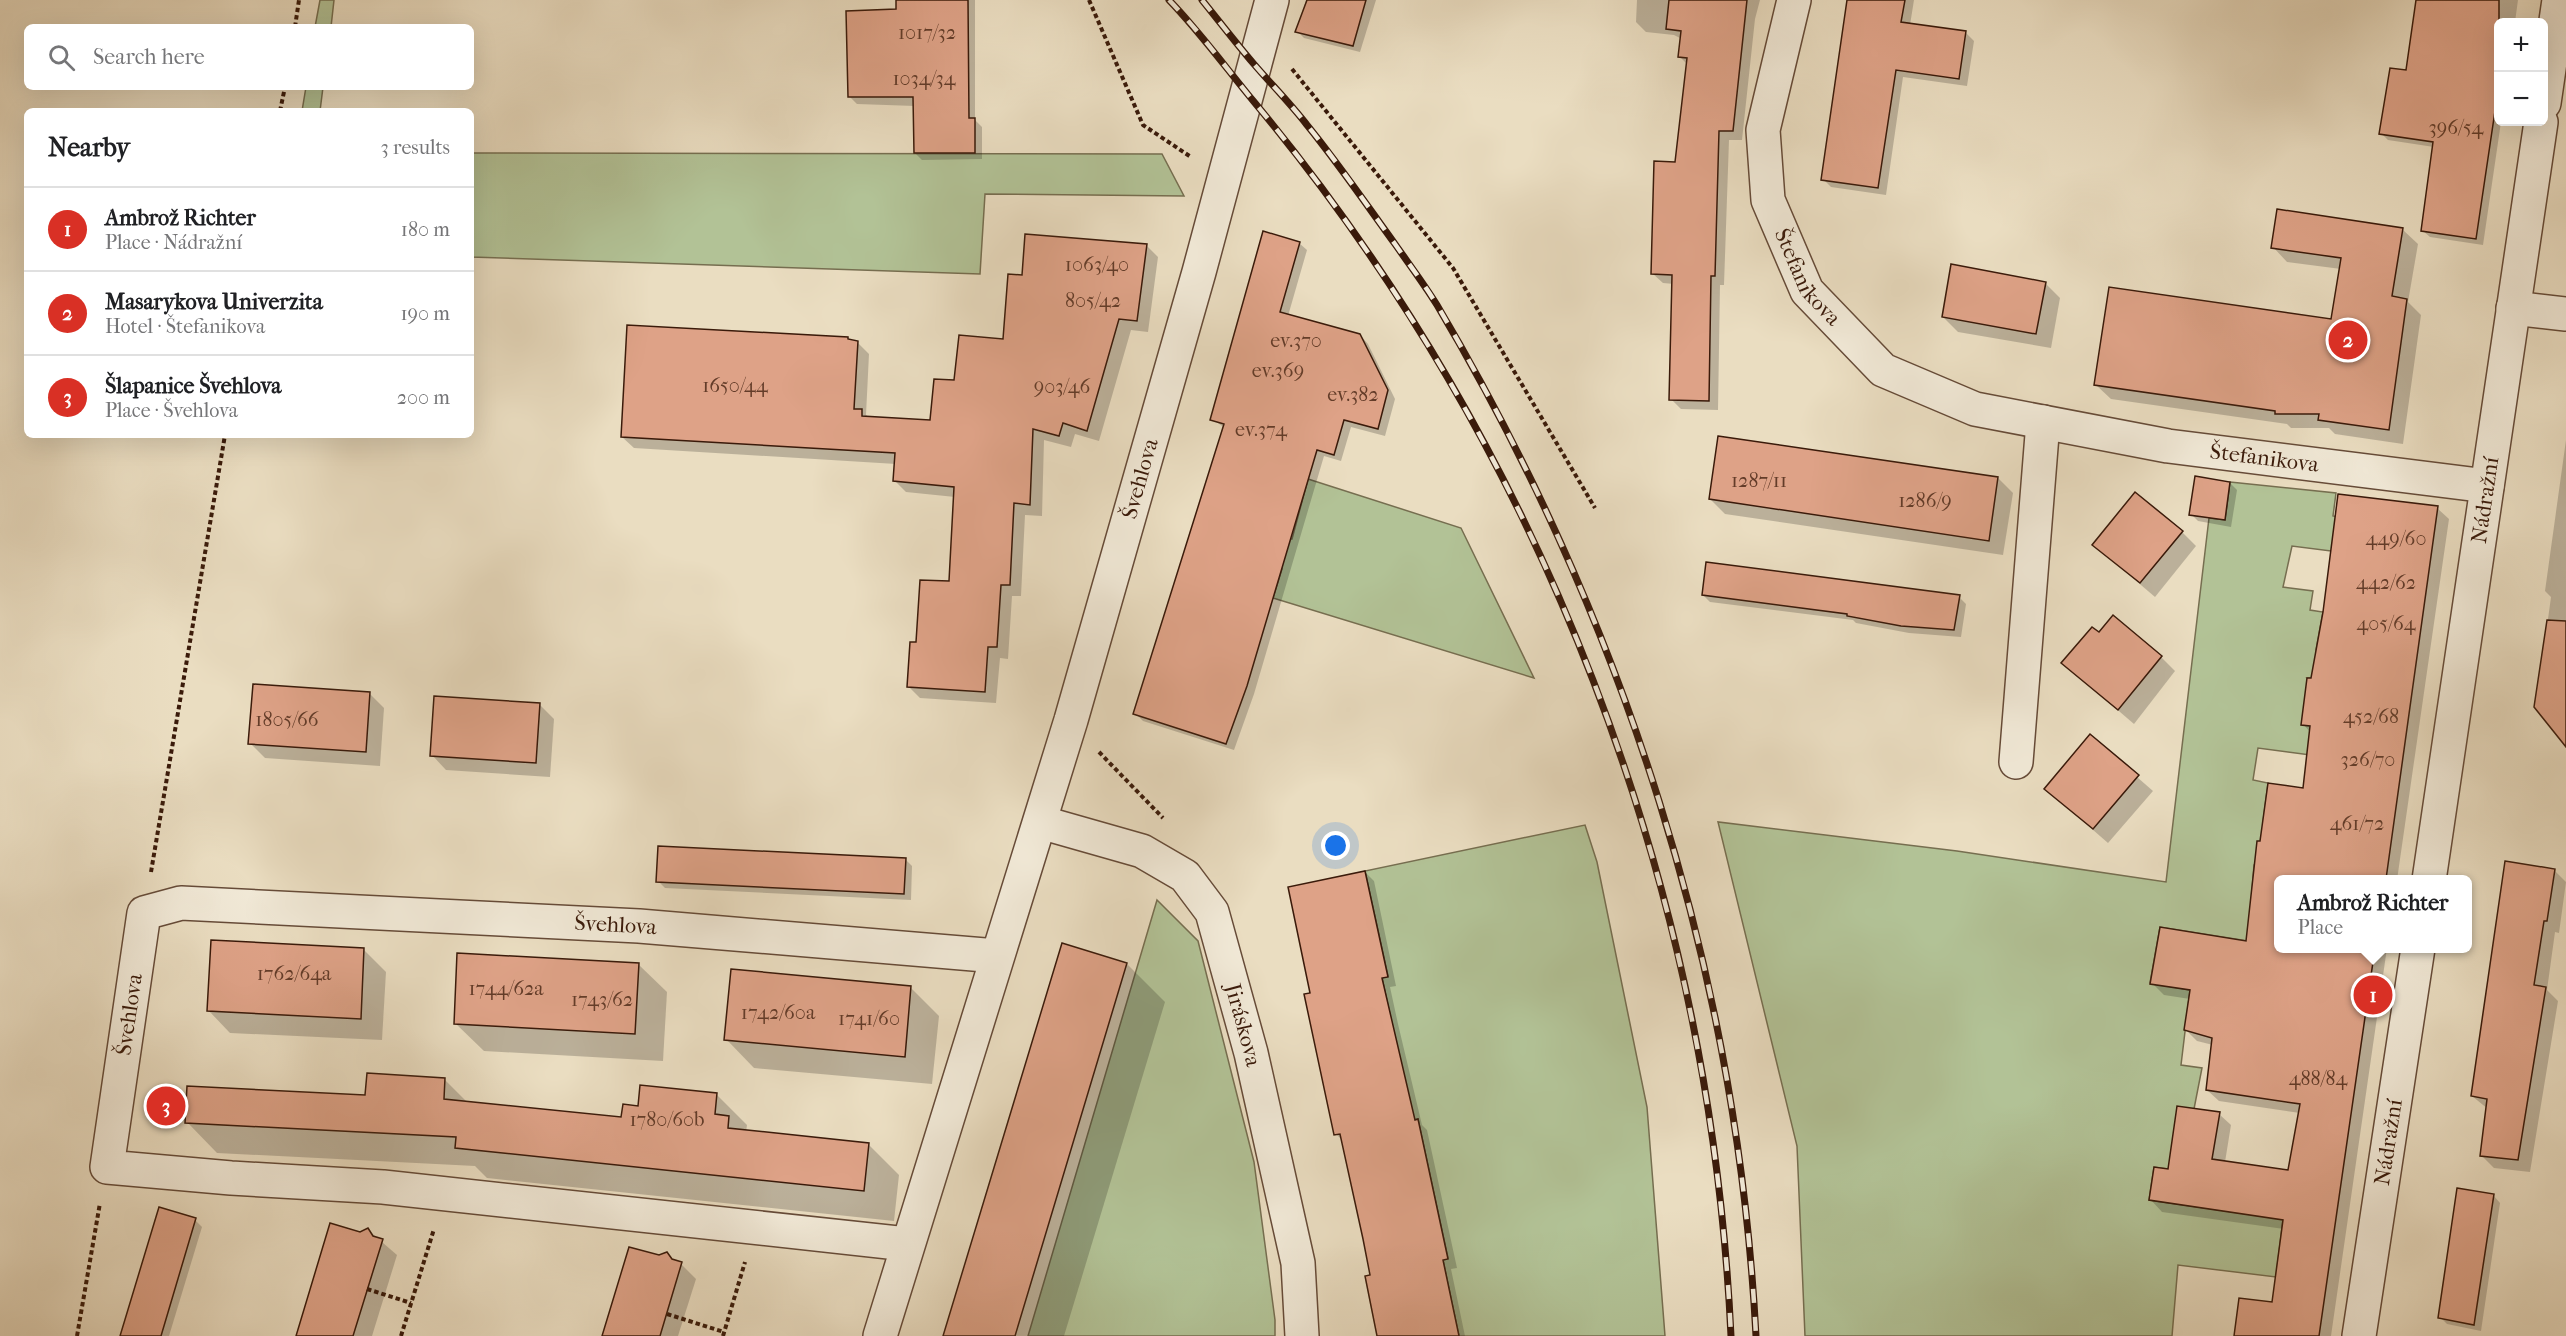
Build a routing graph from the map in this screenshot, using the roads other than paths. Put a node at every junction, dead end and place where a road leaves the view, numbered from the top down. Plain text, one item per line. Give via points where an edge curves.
1 (1272, 0) edge
2 (1794, 0) edge
3 (2559, 0) edge
4 (2548, 76) edge
5 (2540, 126) edge
6 (2513, 308) junction
7 (2566, 314) edge
8 (2043, 422) junction
9 (2487, 486) junction
10 (2016, 762) dead end
11 (1040, 822) junction
12 (2430, 875) edge
13 (2417, 953) edge
14 (997, 956) junction
15 (907, 1244) junction
16 (880, 1336) edge
17 (1302, 1336) edge
18 (2359, 1336) edge

1 - 11 street, Švehlova via 1199,272
2 - 8 street, Štefanikova via 1763,130 1768,200 1807,291 1883,370 1975,409
3 - 4 street
5 - 6 street, Nádražní
6 - 7 street
6 - 9 street, Nádražní
8 - 9 street, Štefanikova via 2168,446
8 - 10 street
9 - 12 street, Nádražní
11 - 14 street, Švehlova
11 - 17 street, Jiráskova via 1142,851 1185,876 1212,912 1251,1053 1298,1263
13 - 18 street, Nádražní
14 - 15 street, Švehlova
14 - 15 street, Švehlova via 639,926 181,903 144,913 107,1167 383,1187
15 - 16 street, Švehlova

